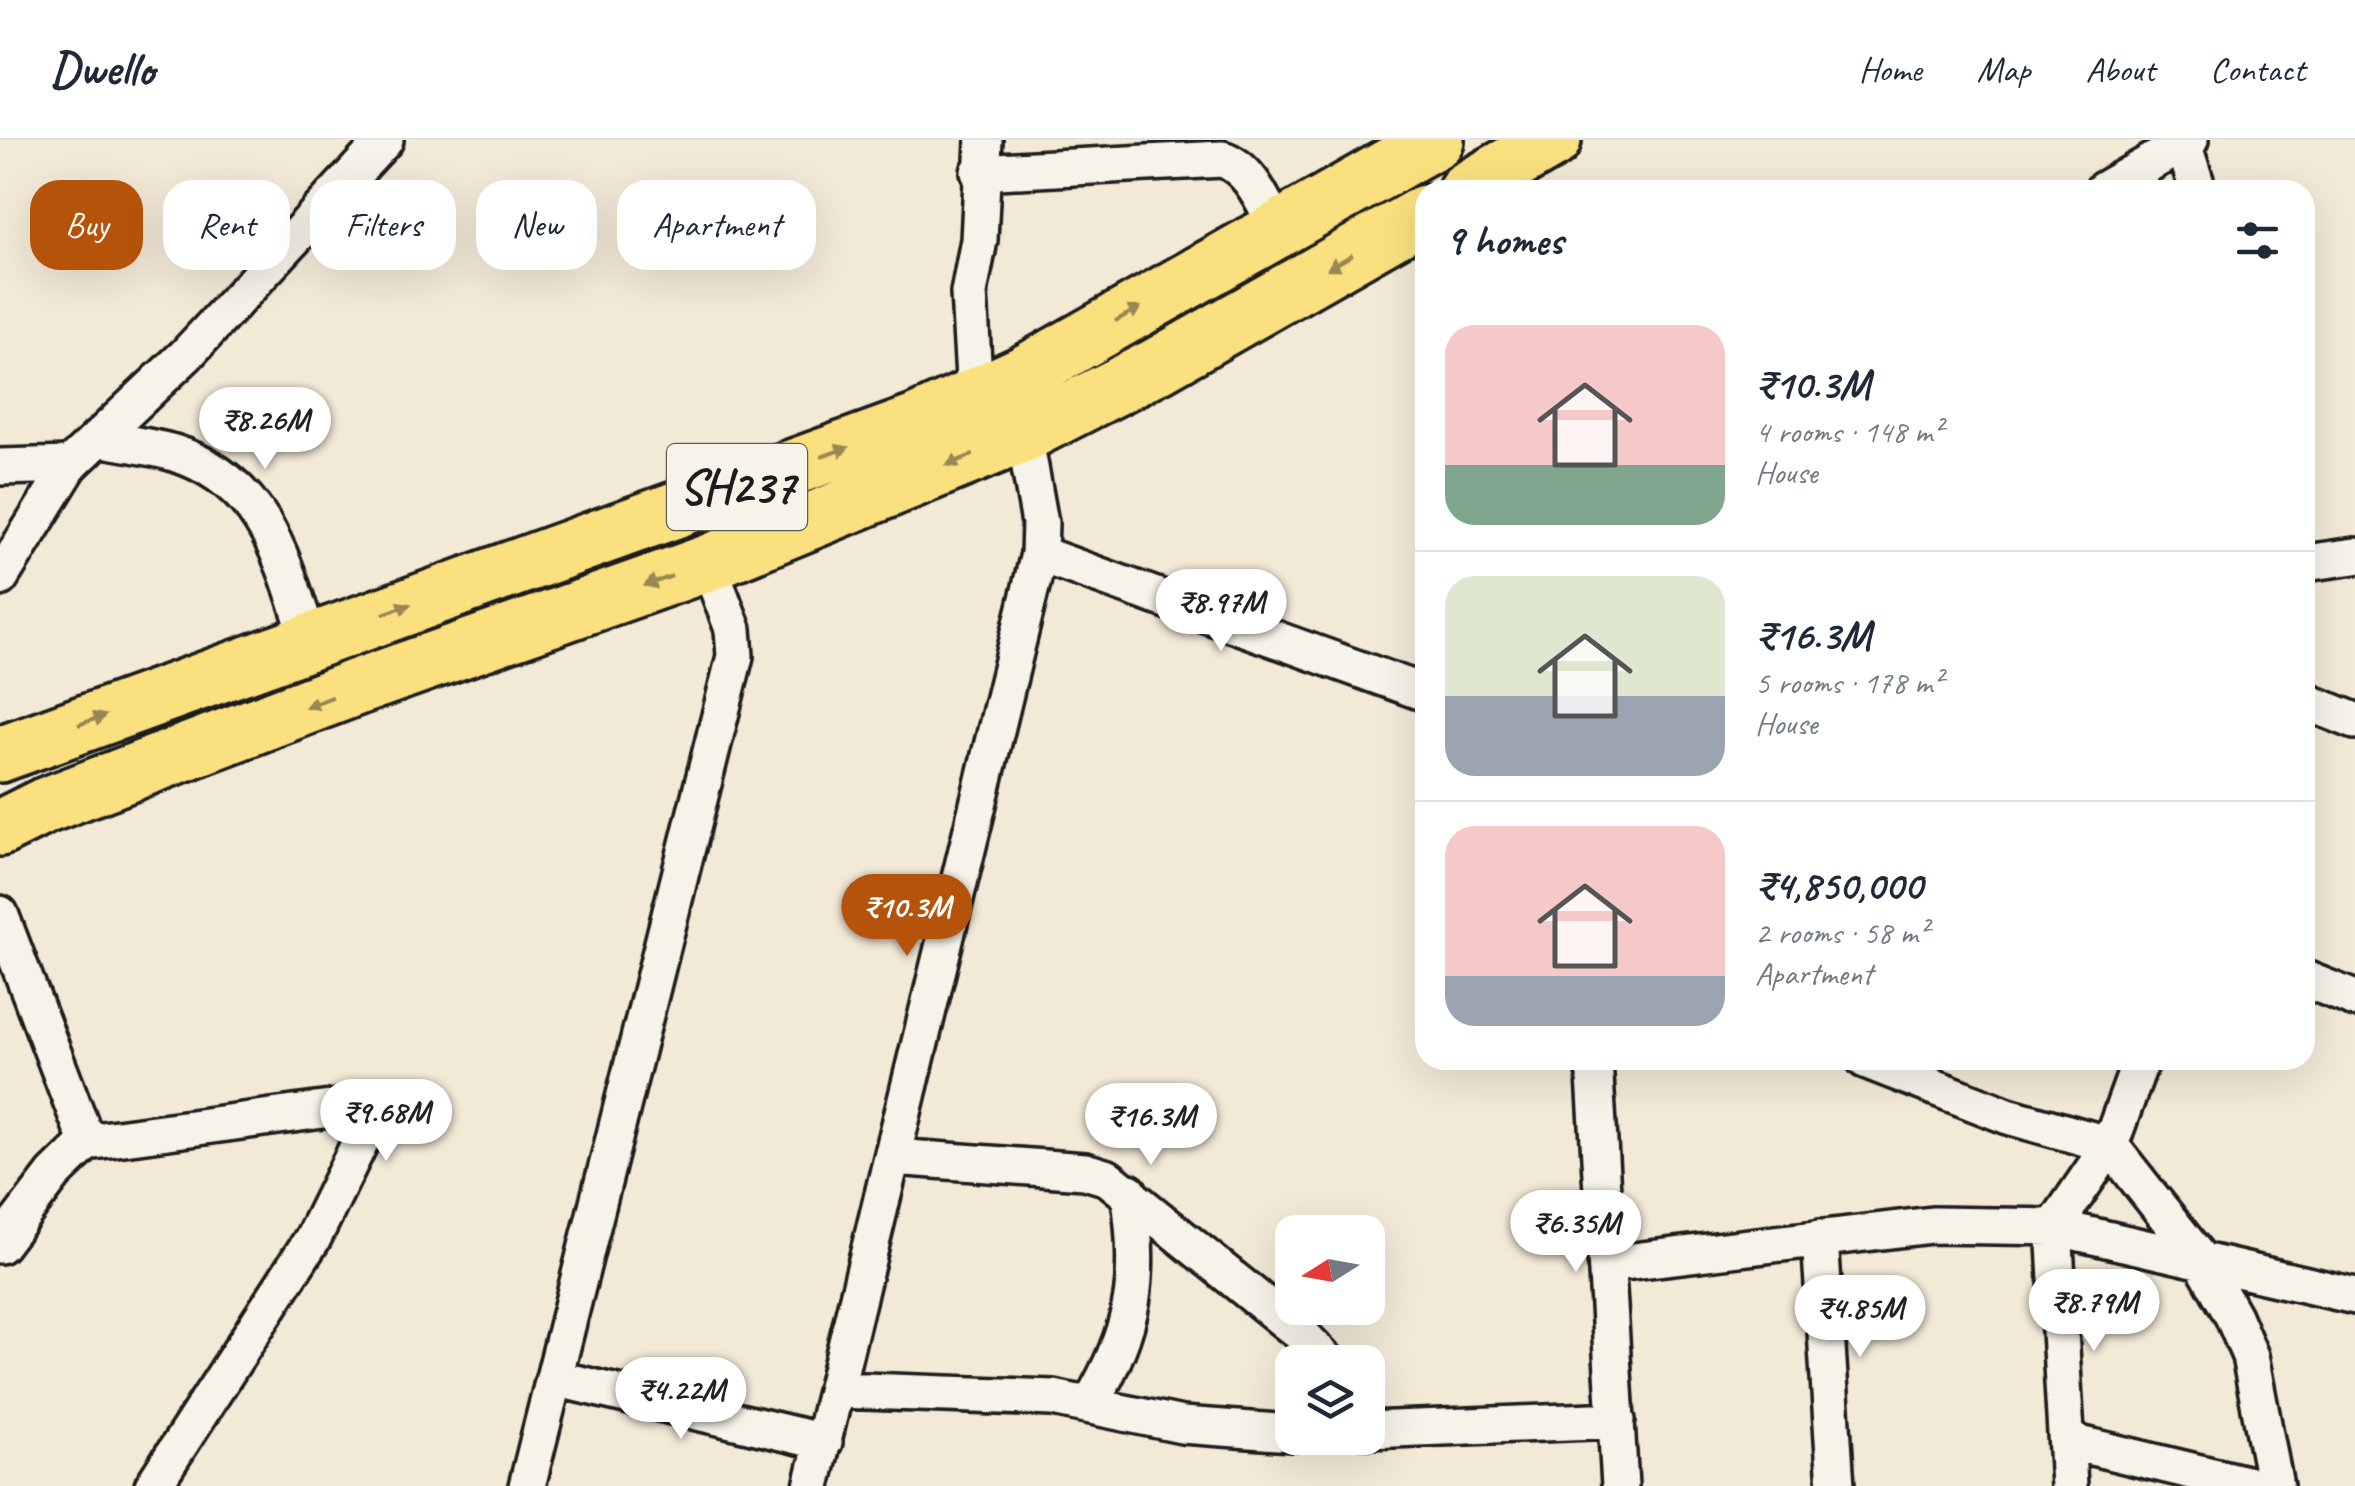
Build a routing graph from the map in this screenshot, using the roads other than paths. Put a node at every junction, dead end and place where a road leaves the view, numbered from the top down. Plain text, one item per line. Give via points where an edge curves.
1 (385, 140) edge
2 (1436, 140) edge
3 (1553, 140) edge
4 (2186, 141) edge
5 (982, 156) edge
6 (1483, 180) edge
7 (2120, 180) edge
8 (2196, 180) edge
9 (1415, 219) edge
10 (1278, 229) junction
11 (974, 396) junction
12 (1024, 434) junction
13 (98, 438) junction
14 (70, 464) junction
15 (0, 468) edge
16 (1039, 554) junction
17 (2355, 556) edge
18 (2315, 562) edge
19 (708, 563) junction
20 (0, 578) edge
21 (310, 640) junction
22 (1415, 689) edge
23 (2315, 706) edge
24 (2355, 720) edge
25 (0, 754) edge
26 (0, 828) edge
27 (0, 914) edge
28 (2315, 983) edge
29 (2355, 998) edge
30 (1595, 1070) edge
31 (1891, 1070) edge
32 (2137, 1070) edge
33 (87, 1142) junction
34 (2110, 1145) junction
35 (893, 1156) junction
36 (1128, 1192) junction
37 (2054, 1226) junction
38 (1820, 1238) junction
39 (0, 1245) edge
40 (2203, 1263) junction
41 (1608, 1264) junction
42 (2355, 1296) edge
43 (1312, 1345) edge
44 (554, 1378) junction
45 (837, 1390) junction
46 (1090, 1404) junction
47 (1616, 1420) junction
48 (1385, 1426) edge
49 (1275, 1432) edge
50 (2067, 1440) junction
51 (824, 1442) junction
52 (153, 1486) edge
53 (527, 1486) edge
54 (812, 1486) edge
55 (1620, 1486) edge
56 (1836, 1486) edge
57 (2069, 1486) edge
58 (2254, 1486) edge
59 (2276, 1486) edge

1 - 13 street via 186,354
2 - 10 main road, SH237
3 - 6 main road
4 - 7 street
4 - 8 street
5 - 10 street via 1222,159 1247,176
5 - 11 street via 968,293
9 -> 12 main road, SH237
11 -> 10 main road, SH237
21 -> 11 main road, SH237 via 898,430
12 - 16 street
12 -> 19 main road, SH237
13 - 14 street
13 - 21 street via 175,453 244,496 275,538
14 - 15 street
14 - 20 street
16 - 22 street
16 - 35 street
17 - 18 street
19 -> 26 main road, SH237 via 357,687
19 - 44 street via 733,630 735,656
25 -> 21 main road, SH237
23 - 24 street
27 - 33 street
28 - 29 street
30 - 41 street
31 - 34 street via 2008,1116
32 - 34 street
33 - 39 street
33 - 52 street via 345,1107 370,1112 313,1238
34 - 37 street
34 - 40 street
35 - 36 street via 1084,1171
35 - 45 street
36 - 43 street
36 - 46 street via 1136,1290 1114,1365
37 - 38 street via 1932,1225
37 - 40 street
37 - 50 street
38 - 41 street
38 - 56 street
40 - 42 street
40 - 59 street via 2250,1356
41 - 47 street
44 - 51 street
44 - 53 street
45 - 46 street
45 - 51 street
46 - 49 street via 1182,1425
47 - 48 street
47 - 55 street
50 - 57 street
50 - 58 street
51 - 54 street

